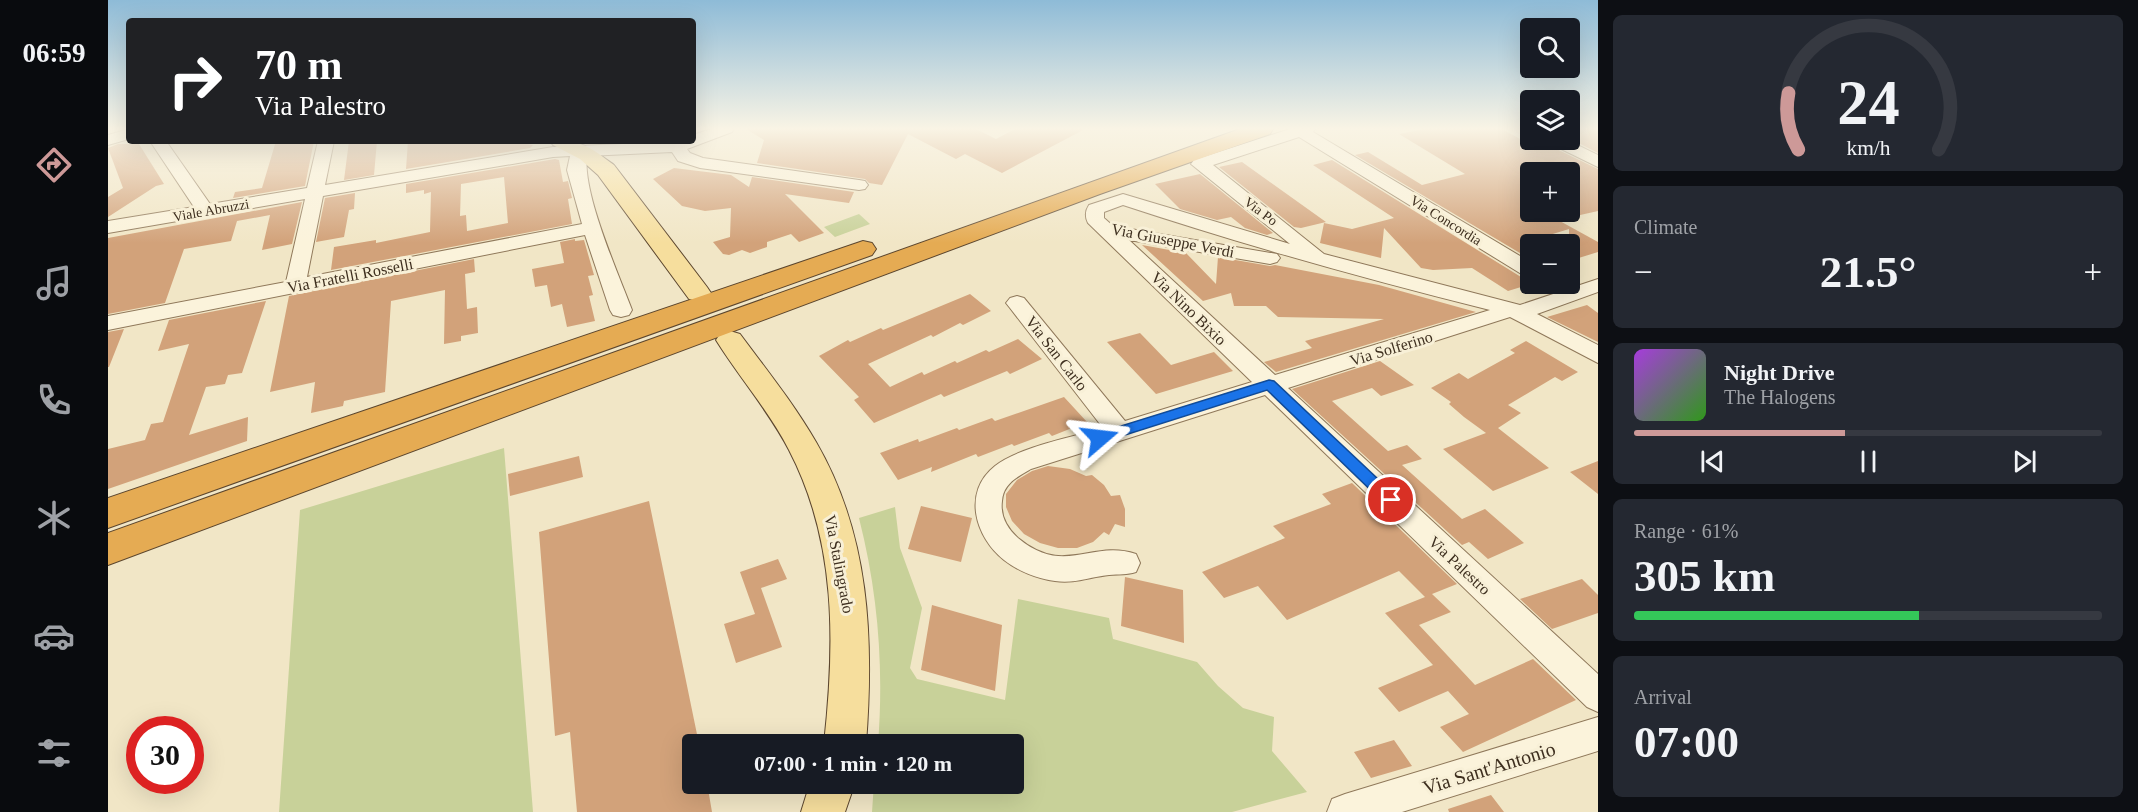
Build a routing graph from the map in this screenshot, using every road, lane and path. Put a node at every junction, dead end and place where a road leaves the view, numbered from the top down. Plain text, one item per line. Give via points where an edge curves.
1 (176, 167) edge
2 (320, 167) edge
3 (464, 167) edge
4 (576, 167) edge
5 (602, 167) edge
6 (728, 167) edge
7 (1102, 167) edge
8 (1154, 167) edge
9 (1203, 167) edge
10 (1363, 167) edge
11 (859, 185) dead end
12 (314, 192) junction
13 (206, 211) junction
14 (108, 227) edge
15 (592, 228) junction
16 (1108, 231) junction
17 (1282, 239) junction
18 (1320, 259) joint
19 (1520, 265) edge
20 (1379, 276) junction
21 (1598, 285) edge
22 (295, 286) junction
23 (698, 293) dead end
24 (1568, 294) edge
25 (1571, 296) junction
26 (1017, 303) dead end
27 (621, 310) dead end
28 (1515, 310) junction
29 (108, 323) edge
30 (730, 340) dead end
31 (1598, 355) edge
32 (1269, 385) junction
33 (1120, 432) junction
34 (108, 513) edge
35 (108, 549) edge
36 (1126, 563) dead end
37 (1598, 696) edge
38 (845, 734) edge
39 (1598, 734) edge
40 (828, 794) edge
41 (841, 794) edge
42 (1367, 809) edge
43 (823, 812) edge
44 (840, 812) edge

1 - 13 street
2 - 12 street
3 - 12 street, Viale Abruzzi
4 - 15 street
5 - 23 main road
6 - 11 street
7 - 34 highway
8 - 35 highway
9 - 17 street, Via Po
10 - 19 street, Via Concordia
12 - 13 street, Viale Abruzzi
12 - 22 street
13 - 14 street, Viale Abruzzi
15 - 22 street, Via Fratelli Rosselli
15 - 27 street
16 - 17 street, Via Giuseppe Verdi via 1095,219 1095,209 1123,199 1201,225
16 - 20 street, Via Giuseppe Verdi
16 - 32 street, Via Nino Bixio
17 - 18 street, Via Po
18 - 20 street, Via Giuseppe Verdi
20 - 28 street, Via Giuseppe Verdi
21 - 25 street, Via Solferino
22 - 29 street, Via Fratelli Rosselli
24 - 25 street
25 - 28 street, Via Solferino
26 - 33 street, Via San Carlo
28 - 31 street, Via Giuseppe Verdi
28 - 32 street, Via Solferino
30 - 38 main road, Via Stalingrado via 806,452 838,534 849,594 852,648
32 - 33 street
32 - 37 street, Via Palestro
33 - 36 street via 1022,462 1005,471 992,486 988,510 1004,543 1039,565 1066,570 1107,562
39 - 42 street, Via Sant'Antonio
40 - 43 main road
41 - 44 main road

